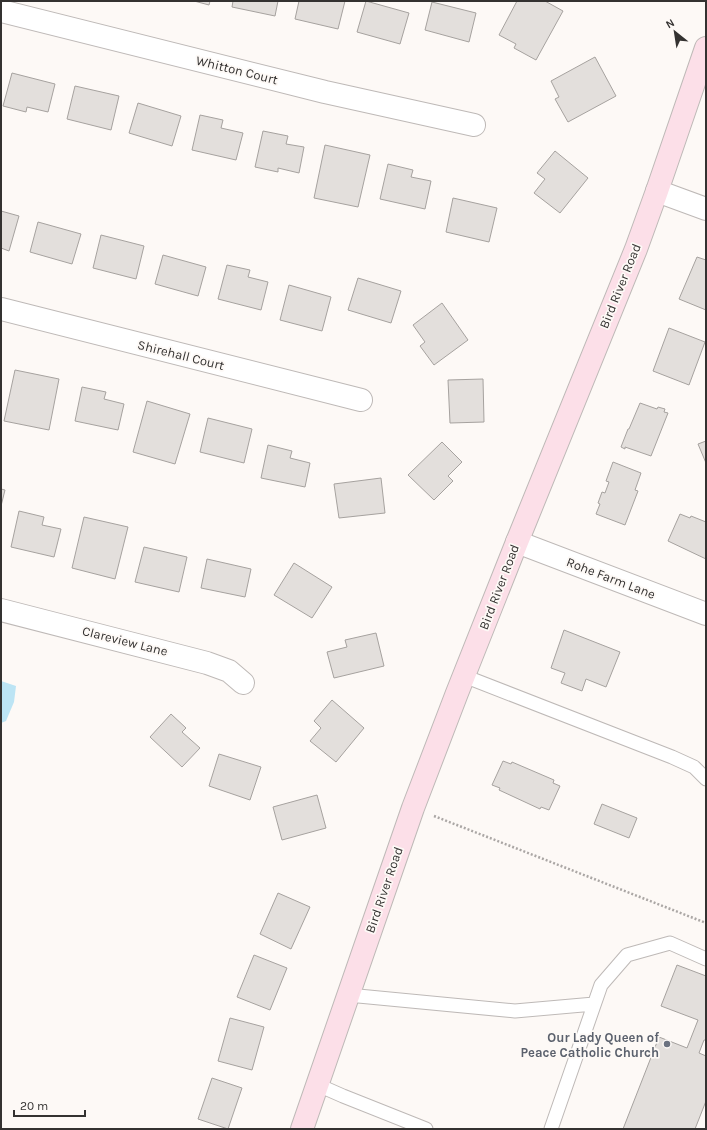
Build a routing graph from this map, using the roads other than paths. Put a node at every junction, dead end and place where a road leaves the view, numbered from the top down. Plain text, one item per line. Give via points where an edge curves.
1 (1, 10) edge
2 (706, 48) edge
3 (474, 125) dead end
4 (657, 191) junction
5 (706, 209) edge
6 (1, 309) edge
7 (361, 400) dead end
8 (517, 542) junction
9 (1, 610) edge
10 (706, 614) edge
11 (464, 676) junction
12 (244, 683) dead end
13 (706, 779) edge
14 (706, 959) edge
15 (348, 995) junction
16 (594, 1004) junction
17 (318, 1085) junction
18 (302, 1129) edge
19 (426, 1129) edge
20 (551, 1129) edge

1 - 3 street, Whitton Court via 325,92
2 - 4 street, Bird River Road
4 - 5 street
4 - 8 street, Bird River Road
6 - 7 street, Shirehall Court
8 - 10 street, Rohe Farm Lane
8 - 11 street, Bird River Road
9 - 12 street, Clareview Lane via 207,662 229,671
11 - 13 lane via 694,766
11 - 15 street, Bird River Road via 413,808
14 - 16 lane via 670,944 627,955 601,985
15 - 16 lane via 515,1011
15 - 17 street, Bird River Road
16 - 20 lane
17 - 18 street, Bird River Road
17 - 19 lane

